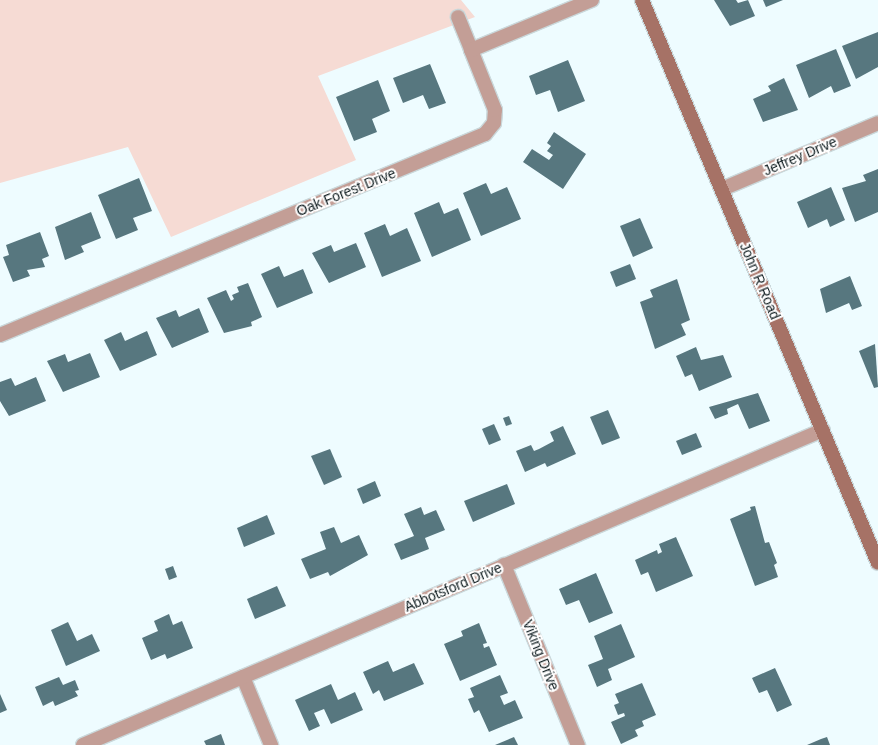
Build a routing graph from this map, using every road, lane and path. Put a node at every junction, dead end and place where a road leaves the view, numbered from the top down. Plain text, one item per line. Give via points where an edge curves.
1 (592, 0) edge
2 (642, 0) edge
3 (458, 18) dead end
4 (471, 50) junction
5 (878, 123) edge
6 (722, 189) junction
7 (0, 335) edge
8 (823, 430) junction
9 (878, 562) edge
10 (504, 565) junction
11 (243, 677) junction
12 (83, 745) edge
13 (271, 745) edge
14 (578, 745) edge

1 - 4 street
2 - 6 main road, John R Road
3 - 4 street, Oak Forest Drive
4 - 7 street, Oak Forest Drive via 495,110 494,123 485,134
5 - 6 street, Jeffrey Drive
6 - 8 main road, John R Road
8 - 9 main road, John R Road
8 - 10 street, Abbotsford Drive
10 - 11 street, Abbotsford Drive
10 - 14 street, Viking Drive
11 - 12 street, Abbotsford Drive
11 - 13 street

